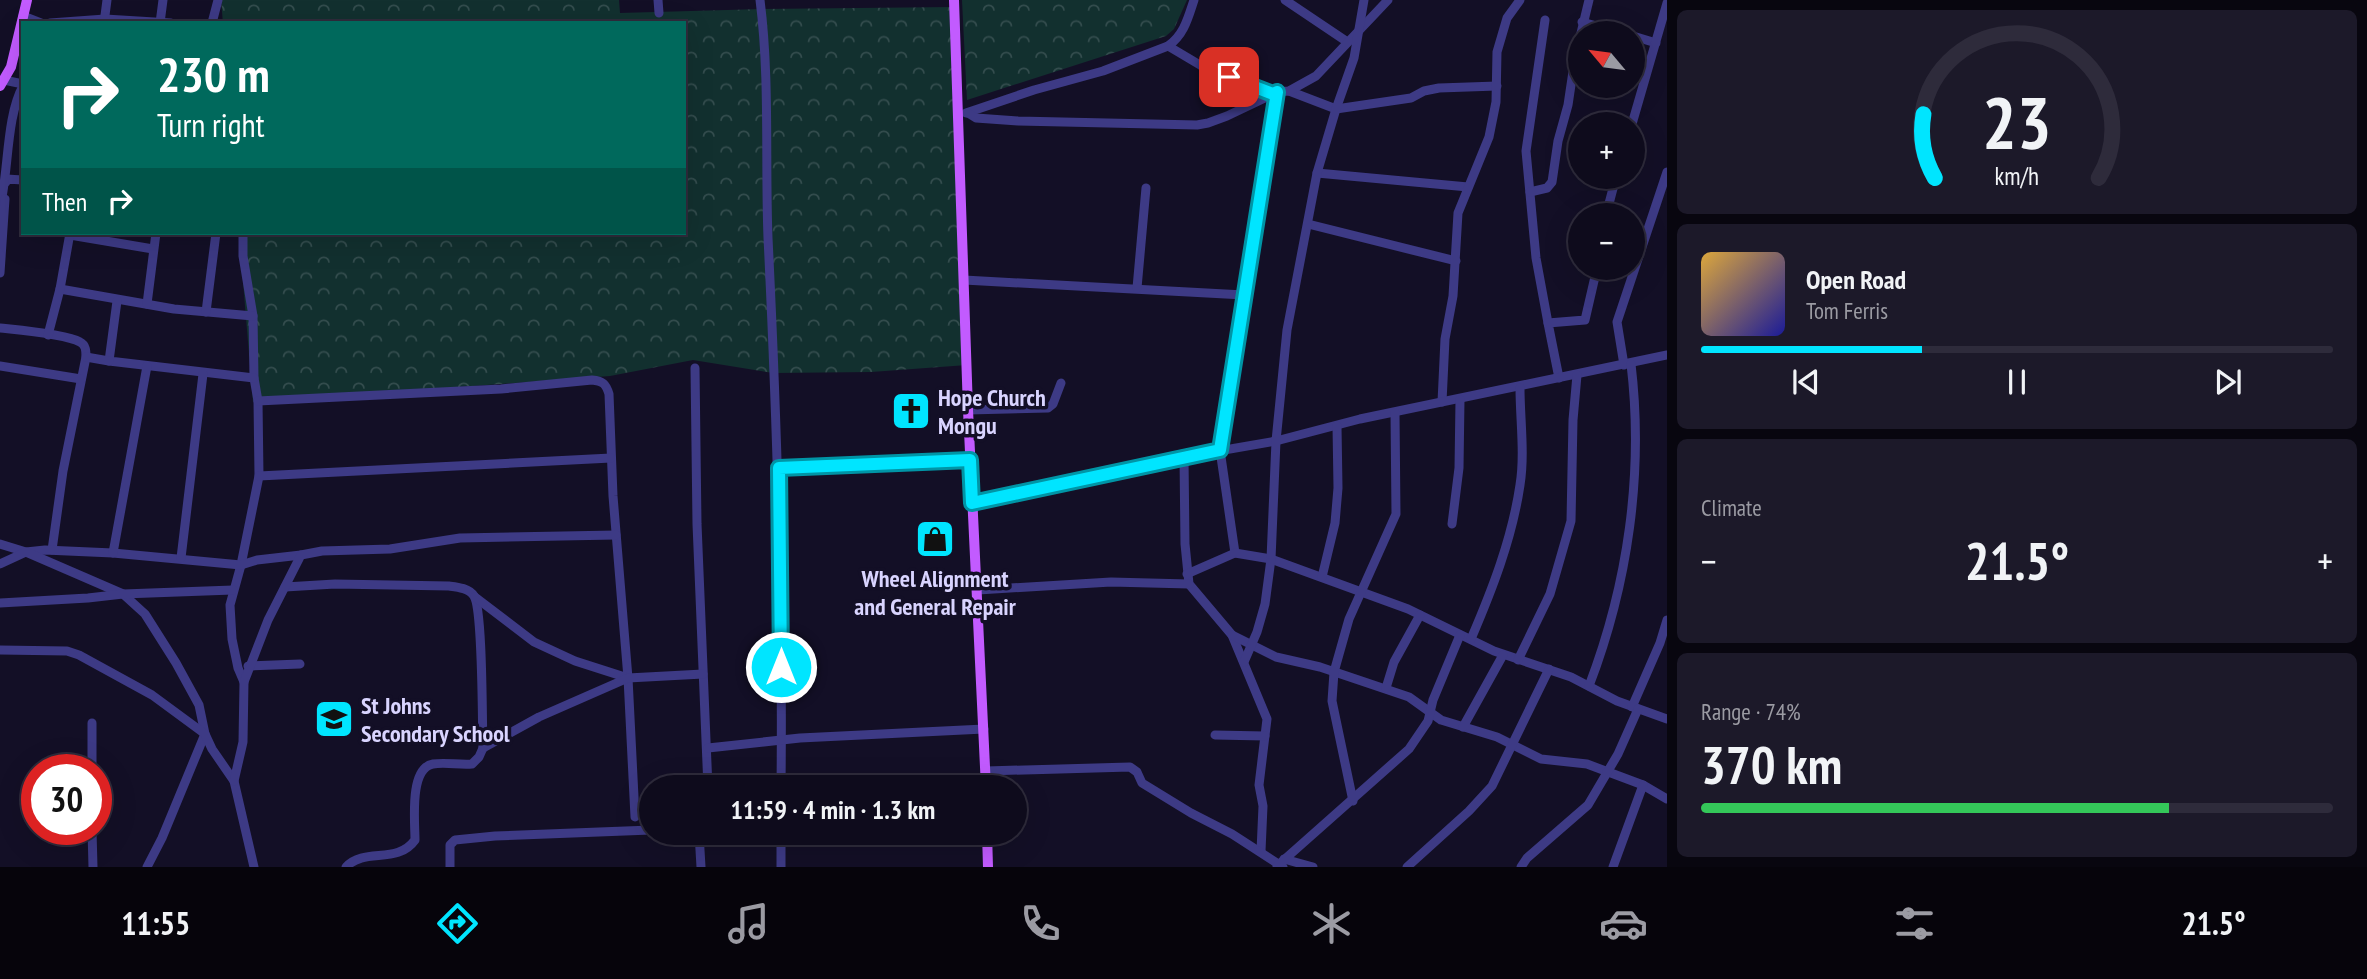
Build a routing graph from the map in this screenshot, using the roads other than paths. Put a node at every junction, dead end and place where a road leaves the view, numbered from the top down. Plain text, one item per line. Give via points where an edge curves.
1 (27, 0) edge
2 (107, 0) edge
3 (163, 0) edge
4 (218, 0) edge
5 (658, 0) edge
6 (760, 0) edge
7 (954, 0) edge
8 (1194, 0) edge
9 (1285, 0) edge
10 (1364, 0) edge
11 (1388, 0) edge
12 (1520, 0) edge
13 (1588, 0) edge
14 (1667, 4) edge
15 (659, 13) dead end
16 (23, 16) junction
17 (1545, 20) dead end
18 (22, 21) edge
19 (36, 21) edge
20 (105, 21) edge
21 (164, 21) edge
22 (213, 21) edge
23 (1582, 21) edge
24 (21, 24) edge
25 (1358, 29) junction
26 (1645, 40) edge
27 (1346, 41) junction
28 (1656, 43) junction
29 (1168, 46) junction
30 (2, 83) edge
31 (21, 85) edge
32 (1497, 86) junction
33 (21, 89) edge
34 (1289, 92) junction
35 (1275, 93) junction
36 (1568, 97) edge
37 (1336, 109) junction
38 (1636, 112) edge
39 (963, 114) junction
40 (18, 116) edge
41 (1667, 172) edge
42 (1317, 173) junction
43 (6, 179) junction
44 (21, 180) edge
45 (1468, 187) junction
46 (1146, 188) dead end
47 (1530, 192) junction
48 (0, 206) edge
49 (1308, 224) junction
50 (70, 235) edge
51 (76, 235) edge
52 (156, 235) edge
53 (216, 235) edge
54 (243, 235) edge
55 (153, 248) junction
56 (1456, 261) junction
57 (0, 273) edge
58 (964, 280) junction
59 (1594, 280) edge
60 (1138, 288) junction
61 (60, 289) junction
62 (1244, 295) junction
63 (117, 301) junction
64 (147, 304) junction
65 (206, 312) junction
66 (253, 316) junction
67 (1548, 323) junction
68 (0, 328) edge
69 (48, 335) junction
70 (1667, 355) edge
71 (86, 357) junction
72 (109, 361) junction
73 (1628, 365) junction
74 (0, 366) edge
75 (147, 366) junction
76 (695, 368) dead end
77 (203, 374) junction
78 (1577, 375) junction
79 (254, 378) junction
80 (1559, 378) junction
81 (81, 379) junction
82 (1061, 383) dead end
83 (1520, 388) junction
84 (1460, 400) junction
85 (258, 401) junction
86 (1442, 402) junction
87 (968, 410) junction
88 (1395, 413) junction
89 (1337, 426) junction
90 (1276, 441) junction
91 (1220, 450) junction
92 (1184, 457) junction
93 (611, 458) junction
94 (970, 460) junction
95 (779, 468) junction
96 (259, 476) junction
97 (972, 503) junction
98 (1451, 524) dead end
99 (616, 535) junction
100 (0, 544) edge
101 (52, 550) junction
102 (26, 552) junction
103 (113, 553) junction
104 (1235, 553) junction
105 (301, 555) junction
106 (181, 558) junction
107 (1271, 559) junction
108 (0, 564) edge
109 (241, 565) junction
110 (1322, 577) junction
111 (1188, 579) junction
112 (285, 587) junction
113 (233, 590) junction
114 (978, 590) junction
115 (1360, 591) junction
116 (123, 594) junction
117 (475, 597) junction
118 (0, 603) edge
119 (1420, 615) junction
120 (1667, 620) edge
121 (1232, 635) junction
122 (1460, 635) junction
123 (1471, 639) junction
124 (1252, 645) junction
125 (0, 650) edge
126 (1503, 655) junction
127 (1518, 660) junction
128 (1244, 662) junction
129 (300, 664) dead end
130 (248, 666) junction
131 (1549, 669) junction
132 (1334, 671) junction
133 (703, 674) junction
134 (628, 678) junction
135 (244, 682) junction
136 (1589, 686) junction
137 (1386, 688) junction
138 (1635, 708) junction
139 (1431, 714) junction
140 (1667, 719) edge
141 (92, 723) dead end
142 (1464, 727) junction
143 (984, 729) junction
144 (205, 734) junction
145 (1216, 735) dead end
146 (1265, 736) junction
147 (782, 741) junction
148 (1512, 744) junction
149 (483, 748) junction
150 (708, 748) junction
151 (92, 754) edge
152 (986, 771) junction
153 (1607, 773) junction
154 (708, 775) edge
155 (781, 775) edge
156 (986, 775) edge
157 (234, 781) junction
158 (1643, 785) junction
159 (1667, 799) edge
160 (1353, 801) junction
161 (635, 817) dead end
162 (639, 830) edge
163 (92, 845) edge
164 (700, 845) edge
165 (781, 845) edge
166 (987, 845) edge
167 (1261, 851) junction
168 (1280, 864) edge
169 (93, 867) edge
170 (147, 867) edge
171 (254, 867) edge
172 (346, 867) edge
173 (450, 867) edge
174 (701, 867) edge
175 (780, 867) edge
176 (988, 867) edge
177 (1312, 867) edge
178 (1407, 867) edge
179 (1521, 867) edge
180 (1613, 867) edge

1 - 16 main road
2 - 20 street
3 - 21 street
4 - 22 street
5 - 15 street
6 - 95 street
7 - 39 main road
8 - 29 street via 1182,33
9 - 27 street
10 - 25 street
11 - 25 street
12 - 32 street via 1507,18 1499,46
13 - 23 street
14 - 28 street
16 - 18 main road
16 - 19 street
17 - 47 street via 1526,151
24 - 30 main road via 11,67
25 - 27 street
25 - 37 street via 1354,58
26 - 28 street
27 - 34 street via 1316,76
28 - 38 street
29 - 35 street via 1200,65
29 - 39 street
30 - 31 street
32 - 37 street via 1439,88 1410,98
32 - 45 street via 1489,137
33 - 40 street via 16,98
34 - 35 street
34 - 37 street
35 - 39 street via 1197,124 1018,121
35 - 62 street
36 - 47 street via 1552,183
37 - 42 street
39 - 58 main road
40 - 43 street
41 - 73 street via 1617,322
42 - 45 street
42 - 49 street
43 - 44 street
43 - 48 street
43 - 57 street
45 - 56 street via 1457,223
46 - 60 street
47 - 67 street
49 - 56 street
49 - 90 street via 1287,330
50 - 61 street
51 - 55 street
52 - 55 street
53 - 65 street
54 - 66 street
55 - 64 street
56 - 86 street
58 - 60 street
58 - 87 main road
59 - 67 street via 1585,320
60 - 62 street
61 - 63 street
61 - 69 street
62 - 91 street
63 - 64 street
63 - 72 street
64 - 65 street
65 - 66 street
66 - 79 street
67 - 80 street
68 - 69 street
69 - 71 street via 80,342
70 - 73 street
71 - 72 street
71 - 81 street
72 - 75 street
73 - 78 street
73 - 136 street via 1636,413 1634,495 1617,599
74 - 81 street
75 - 77 street
75 - 103 street
76 - 133 street
77 - 79 street
77 - 106 street
78 - 80 street
78 - 127 street via 1571,521 1550,594
79 - 85 street
80 - 83 street
81 - 101 street
82 - 87 street via 1048,408
83 - 84 street
83 - 123 street via 1521,482 1514,520
84 - 86 street
84 - 98 street via 1460,456
85 - 93 street via 599,380 610,394
85 - 96 street
86 - 88 street
87 - 94 main road
88 - 89 street
88 - 115 street via 1396,514
89 - 90 street
89 - 110 street via 1335,523
90 - 91 street
90 - 107 street
91 - 92 street
91 - 104 street
92 - 97 street
92 - 111 street
93 - 96 street
93 - 99 street
94 - 95 street
94 - 97 main road
95 - 147 street
96 - 109 street
97 - 114 main road
99 - 105 street via 460,538
99 - 134 street
100 - 102 street
101 - 102 street
101 - 103 street
102 - 108 street
102 - 116 street
103 - 106 street
104 - 107 street
104 - 111 street
105 - 109 street
105 - 112 street
106 - 109 street
107 - 110 street
107 - 124 street via 1265,604
109 - 113 street
110 - 115 street
111 - 114 street
111 - 121 street
112 - 117 street via 449,586
112 - 130 street
113 - 116 street
113 - 135 street via 232,639
114 - 143 main road
115 - 119 street
115 - 132 street
116 - 118 street
116 - 144 street via 145,614 176,663 199,705
117 - 134 street via 534,642 575,662
117 - 149 street
119 - 122 street
119 - 137 street via 1394,662
120 - 138 street
121 - 124 street
121 - 128 street
122 - 123 street
122 - 139 street
123 - 126 street
124 - 128 street
124 - 132 street via 1276,657
125 - 144 street via 79,655 152,695
126 - 127 street
126 - 142 street
127 - 131 street
128 - 146 street via 1267,719
129 - 130 street
130 - 135 street
131 - 136 street
131 - 148 street
132 - 137 street
132 - 160 street via 1332,701
133 - 134 street
133 - 150 street
134 - 149 street via 539,717
134 - 161 street
135 - 157 street via 243,742
136 - 138 street
137 - 139 street via 1409,697
138 - 140 street
138 - 153 street
139 - 142 street
139 - 160 street via 1409,749
141 - 151 street
142 - 148 street
143 - 147 street
143 - 152 main road
144 - 157 street
144 - 170 street
145 - 146 street
146 - 167 street via 1259,785
147 - 150 street
147 - 155 street
148 - 153 street via 1541,759 1587,764
148 - 178 street via 1492,786
149 - 172 street via 472,764 433,764 420,772 411,846 394,855 352,860
150 - 154 street
152 - 156 main road
152 - 167 street via 1130,767 1142,783
153 - 158 street
153 - 179 street via 1588,805
157 - 171 street
158 - 159 street
158 - 180 street
160 - 168 street
162 - 173 street via 455,840 450,845
163 - 169 street
164 - 174 street
165 - 175 street
166 - 176 main road
167 - 168 street
168 - 177 street

